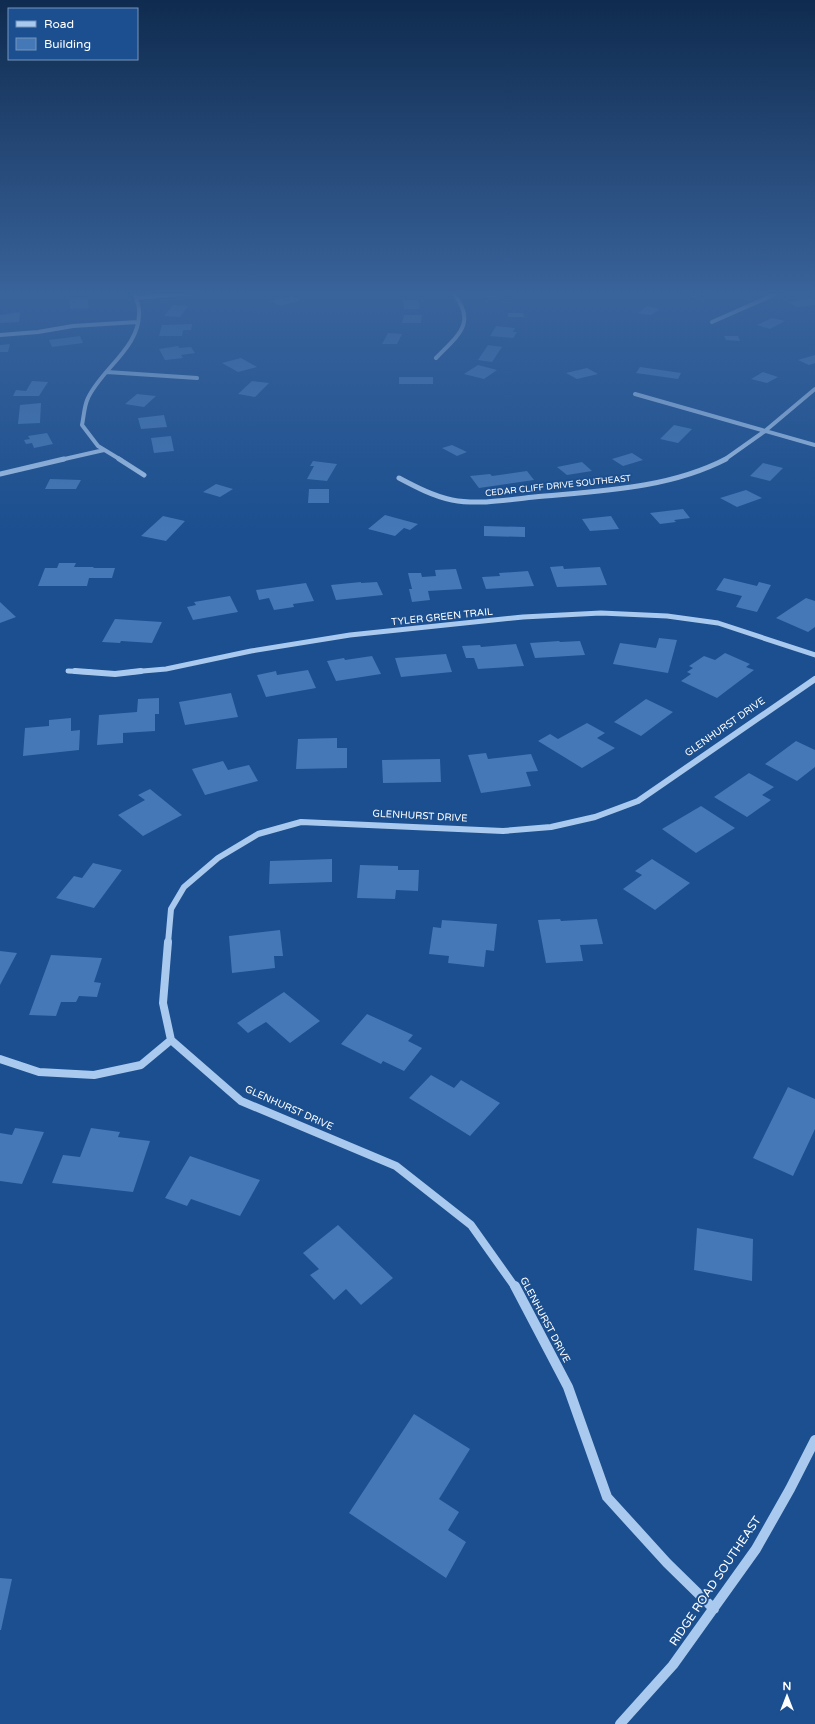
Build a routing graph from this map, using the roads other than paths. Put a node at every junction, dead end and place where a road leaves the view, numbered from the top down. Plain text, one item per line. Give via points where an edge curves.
1 (106, 373) edge
2 (129, 373) edge
3 (197, 378) dead end
4 (815, 389) edge
5 (635, 394) dead end
6 (765, 431) junction
7 (815, 445) edge
8 (104, 450) junction
9 (0, 474) edge
10 (144, 475) dead end
11 (399, 478) dead end
12 (815, 655) edge
13 (68, 672) dead end
14 (815, 679) edge
15 (171, 1040) junction
16 (0, 1059) edge
17 (815, 1440) edge
18 (714, 1609) junction
19 (620, 1724) edge

1 - 8 street via 90,393 82,425
2 - 3 street
4 - 6 street, CEDAR CLIFF DRIVE SOUTHEAST
5 - 6 street
6 - 7 street
6 - 11 street, CEDAR CLIFF DRIVE SOUTHEAST via 725,460 675,479 603,491 483,502 453,500 426,492
8 - 9 street
8 - 10 street
12 - 13 street, TYLER GREEN TRAIL via 718,623 667,616 601,612 523,617 350,636 251,651 166,669 115,674
14 - 15 street, GLENHURST DRIVE via 638,801 595,817 551,827 503,830 301,822 258,834 218,858 184,887 171,909 163,1003
15 - 16 street via 141,1065 94,1075 39,1072
15 - 18 street, GLENHURST DRIVE via 241,1100 396,1166 471,1225 513,1282 568,1387 607,1497 667,1563
17 - 18 street, RIDGE ROAD SOUTHEAST via 756,1549
18 - 19 street, RIDGE ROAD SOUTHEAST via 673,1665

